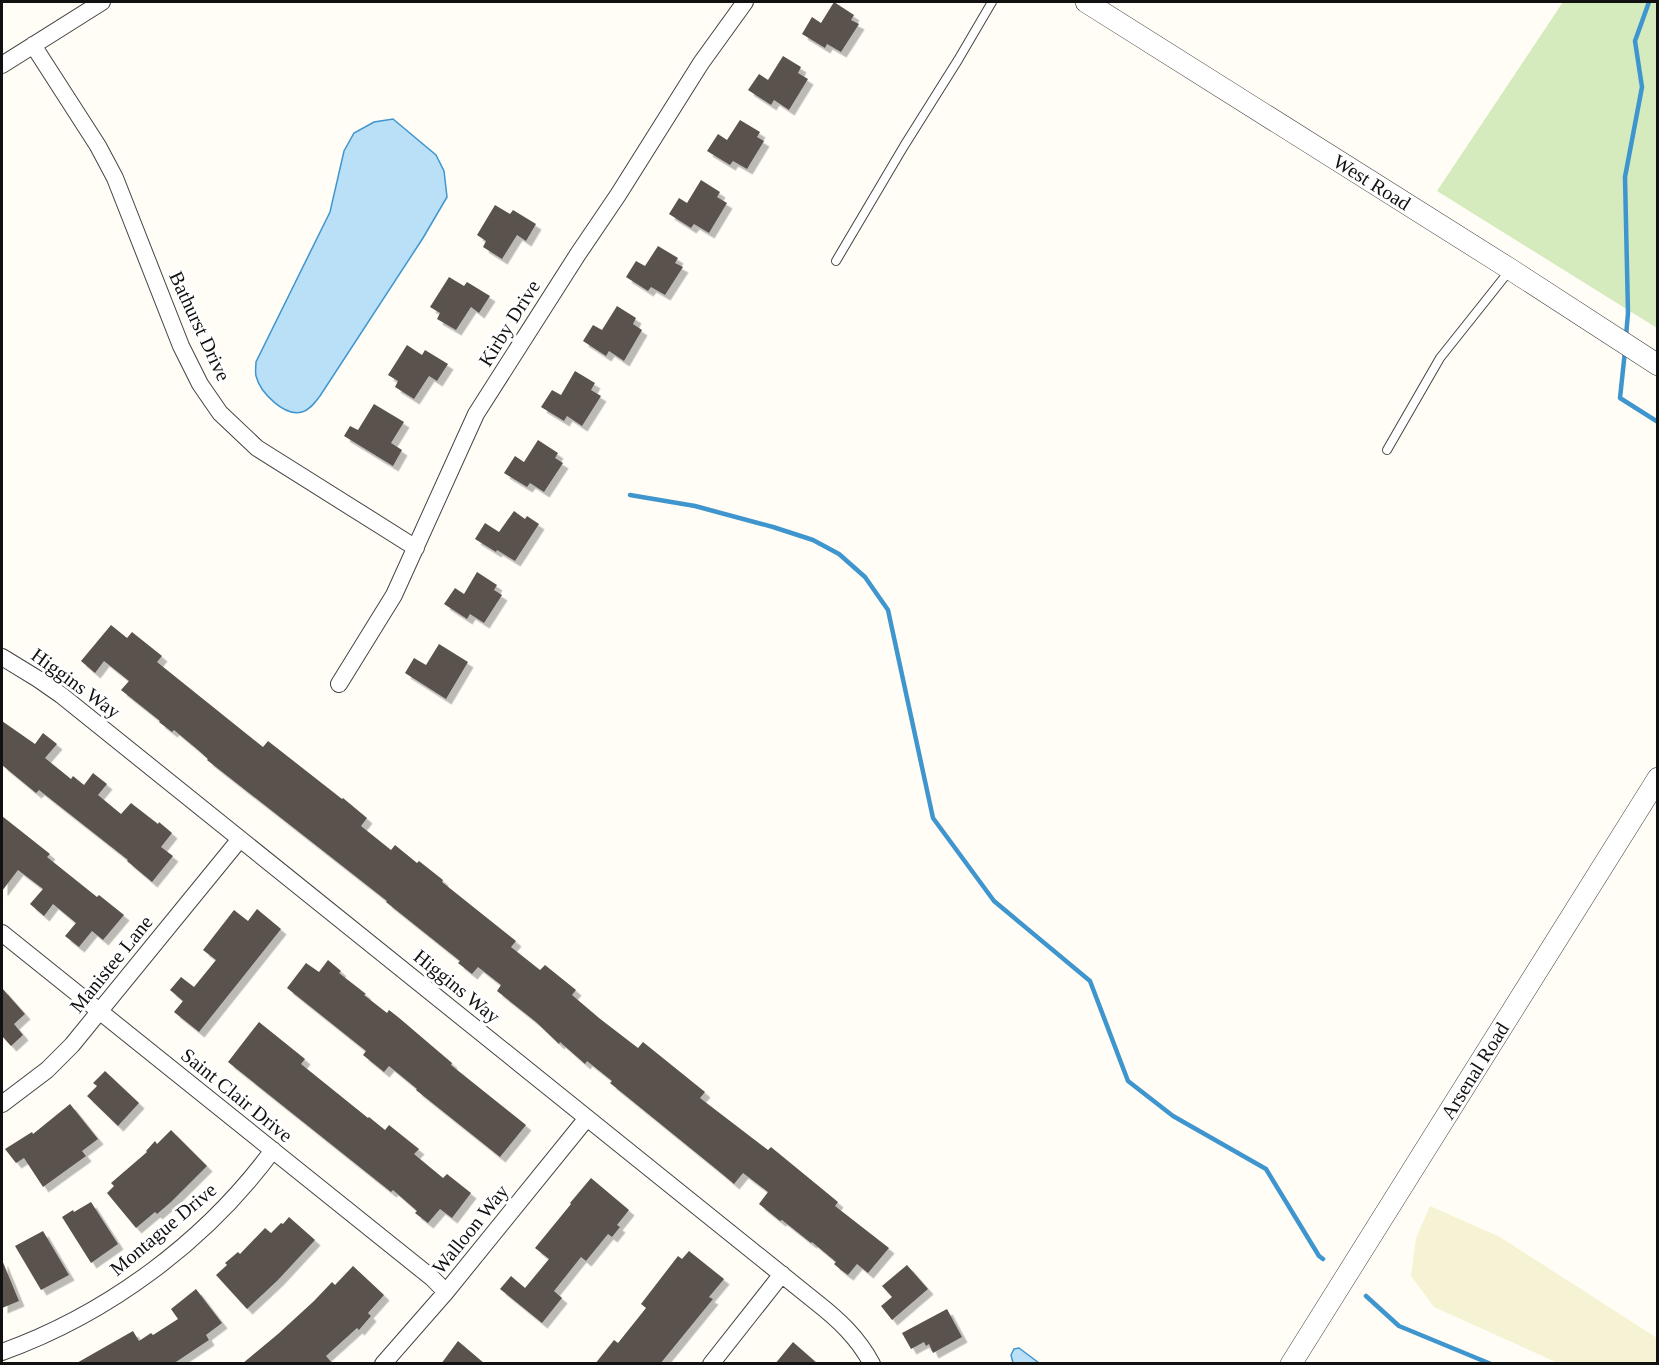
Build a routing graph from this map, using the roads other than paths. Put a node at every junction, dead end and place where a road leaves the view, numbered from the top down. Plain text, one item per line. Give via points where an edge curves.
1 (102, 2) edge
2 (745, 2) edge
3 (992, 2) edge
4 (1086, 2) edge
5 (33, 45) junction
6 (2, 65) edge
7 (836, 261) dead end
8 (1510, 269) junction
9 (1658, 365) edge
10 (1387, 450) dead end
11 (416, 548) junction
12 (2, 657) edge
13 (339, 684) dead end
14 (1658, 778) edge
15 (240, 839) junction
16 (2, 933) edge
17 (100, 1012) junction
18 (2, 1104) edge
19 (587, 1118) junction
20 (273, 1150) junction
21 (782, 1274) junction
22 (446, 1292) junction
23 (2, 1352) edge
24 (383, 1364) edge
25 (711, 1364) edge
26 (872, 1364) edge
27 (1292, 1364) edge

1 - 5 street
2 - 11 street, Kirby Drive via 701,63 476,414
3 - 7 lane
4 - 8 street, West Road
5 - 6 street
5 - 11 street, Bathurst Drive via 115,178 181,346 220,413 257,448
8 - 9 street, West Road
8 - 10 lane via 1440,358
11 - 13 street, Kirby Drive via 394,595
12 - 15 street, Higgins Way via 61,694
14 - 27 street, Arsenal Road
15 - 17 street, Manistee Lane
15 - 19 street, Higgins Way
16 - 17 street, Saint Clair Drive
17 - 18 street, Manistee Lane via 47,1070
17 - 20 street, Saint Clair Drive
19 - 21 street, Higgins Way
19 - 22 street, Walloon Way
20 - 22 street, Saint Clair Drive
20 - 23 street, Montague Drive via 254,1176 198,1233 148,1274 63,1325
21 - 25 street
21 - 26 street, Higgins Way via 840,1321
22 - 24 street, Walloon Way

